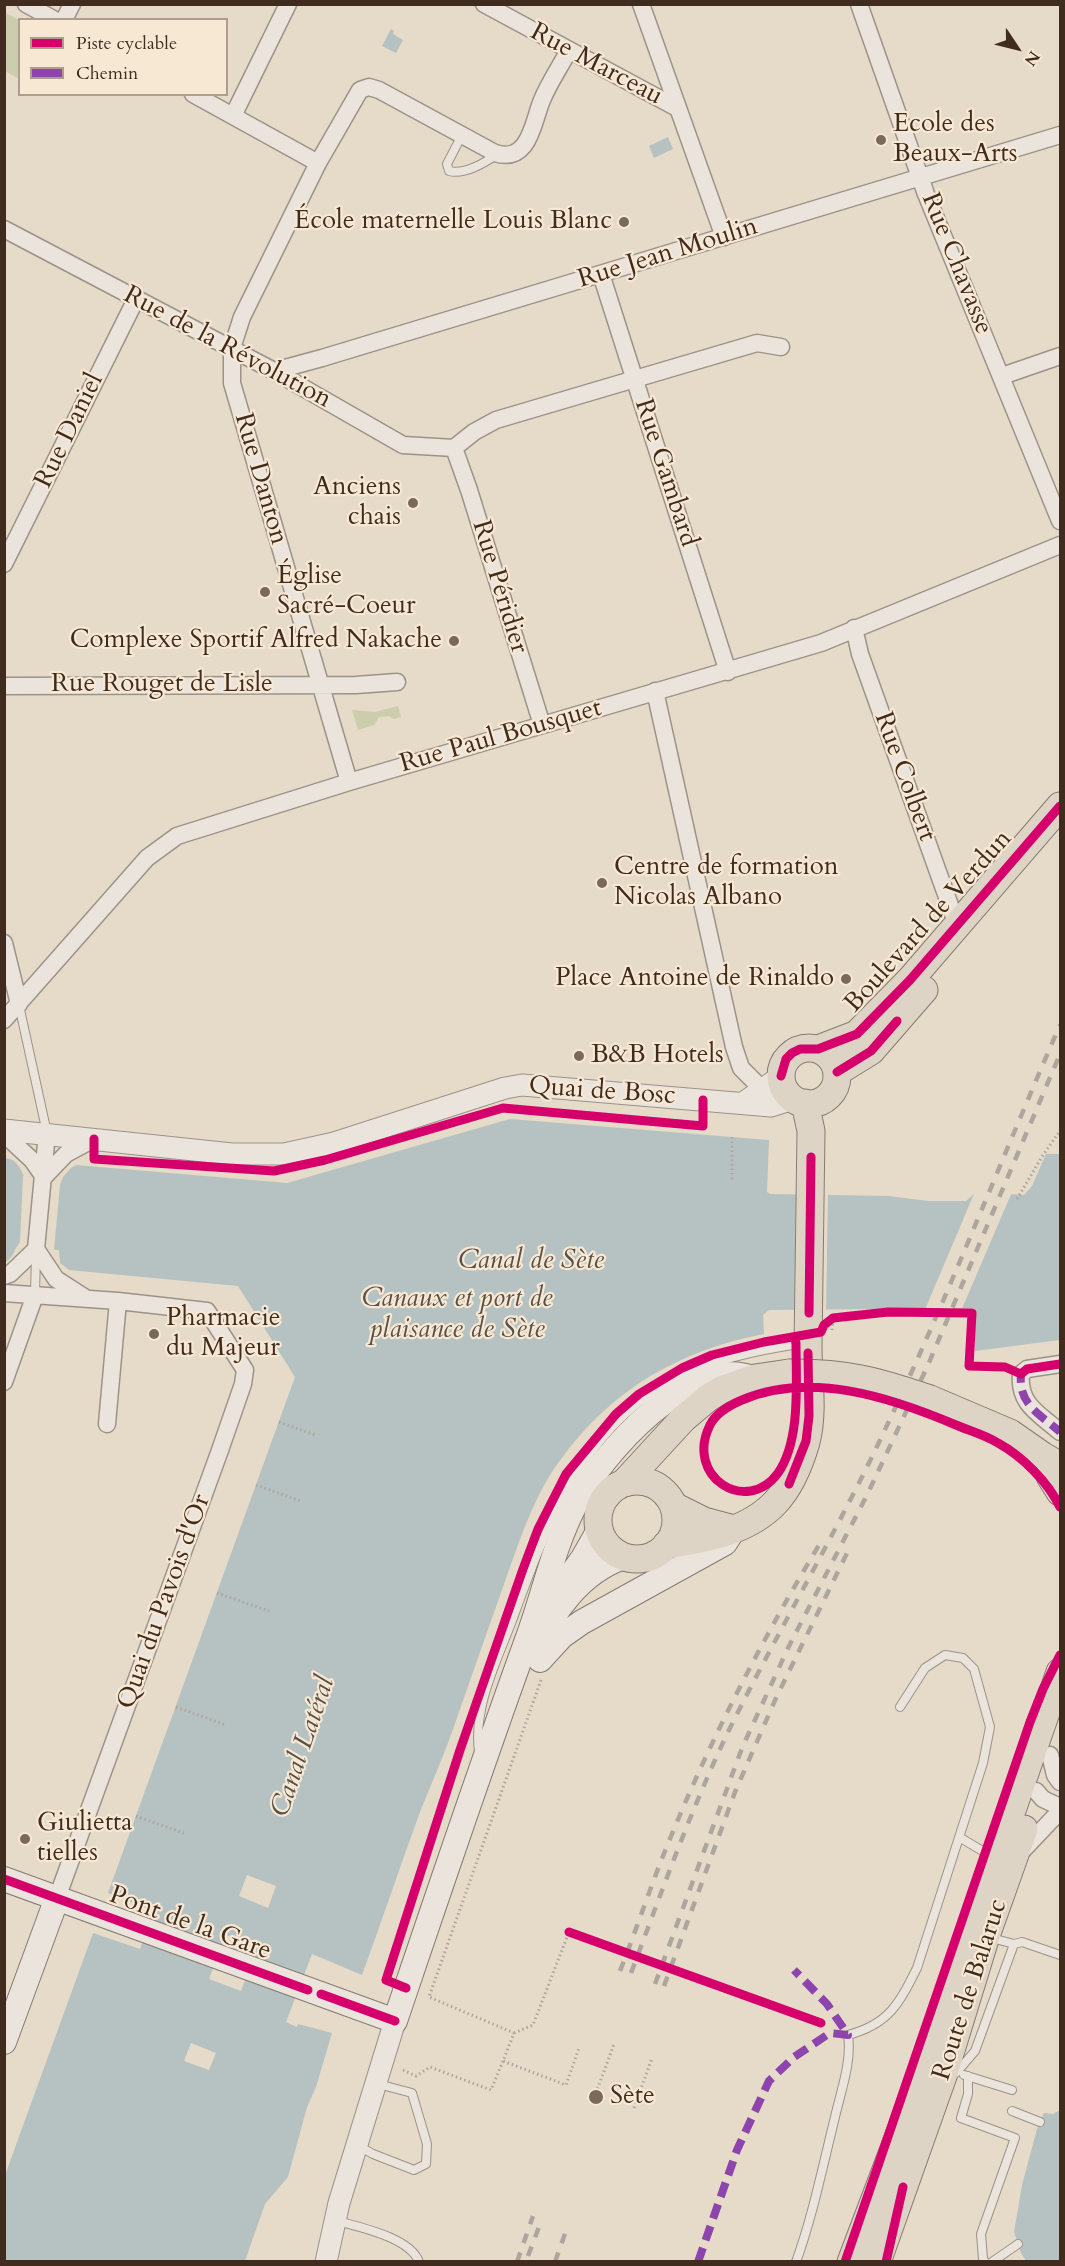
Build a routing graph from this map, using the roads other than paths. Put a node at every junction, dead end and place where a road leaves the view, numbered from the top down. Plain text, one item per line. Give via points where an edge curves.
1 (26, 4) edge
2 (72, 4) edge
3 (288, 4) edge
4 (484, 4) edge
5 (641, 4) edge
6 (859, 4) edge
7 (51, 18) edge
8 (65, 18) edge
9 (569, 50) junction
10 (197, 96) edge
11 (677, 108) junction
12 (233, 116) junction
13 (462, 135) junction
14 (1060, 135) edge
15 (499, 154) junction
16 (318, 164) junction
17 (921, 178) junction
18 (4, 229) edge
19 (724, 237) junction
20 (601, 274) junction
21 (136, 299) junction
22 (781, 347) dead end
23 (232, 348) junction
24 (1060, 357) edge
25 (274, 370) junction
26 (1002, 375) junction
27 (635, 379) junction
28 (454, 448) junction
29 (1060, 522) edge
30 (1060, 545) edge
31 (4, 564) edge
32 (854, 628) junction
33 (728, 672) junction
34 (398, 682) dead end
35 (319, 685) junction
36 (4, 686) edge
37 (654, 691) junction
38 (542, 725) junction
39 (349, 782) junction
40 (1060, 806) edge
41 (1060, 832) edge
42 (957, 925) junction
43 (4, 943) edge
44 (19, 1004) junction
45 (4, 1020) edge
46 (818, 1049) junction
47 (837, 1072) junction
48 (792, 1094) junction
49 (742, 1103) junction
50 (4, 1132) edge
51 (47, 1133) junction
52 (94, 1139) junction
53 (44, 1177) junction
54 (36, 1249) junction
55 (4, 1276) edge
56 (4, 1293) edge
57 (35, 1294) junction
58 (88, 1299) junction
59 (118, 1301) junction
60 (818, 1329) junction
61 (1060, 1364) edge
62 (755, 1378) junction
63 (4, 1382) edge
64 (107, 1424) dead end
65 (676, 1427) junction
66 (1060, 1432) edge
67 (1052, 1461) edge
68 (624, 1483) junction
69 (1060, 1492) edge
70 (668, 1499) junction
71 (734, 1529) junction
72 (599, 1530) junction
73 (666, 1545) junction
74 (624, 1557) junction
75 (529, 1634) junction
76 (1060, 1672) edge
77 (531, 1680) junction
78 (900, 1707) dead end
79 (1060, 1723) edge
80 (481, 1764) junction
81 (1044, 1787) edge
82 (1060, 1809) edge
83 (959, 1837) junction
84 (1006, 1864) junction
85 (4, 1880) edge
86 (437, 1893) junction
87 (57, 1898) junction
88 (984, 1926) junction
89 (1014, 1944) junction
90 (1060, 1955) edge
91 (395, 2021) junction
92 (4, 2042) edge
93 (956, 2075) junction
94 (375, 2083) junction
95 (1012, 2090) dead end
96 (1012, 2111) dead end
97 (1040, 2122) dead end
98 (356, 2145) junction
99 (334, 2220) junction
100 (1018, 2244) dead end
101 (871, 2258) edge
102 (326, 2262) edge
103 (418, 2262) edge
104 (796, 2262) edge
105 (985, 2262) edge
106 (992, 2262) edge

1 - 7 street
2 - 8 street
3 - 12 street
4 - 9 street, Rue Marceau
5 - 11 street
6 - 17 street, Rue Chavasse
9 - 11 street, Rue Marceau
9 - 15 street via 541,102 530,137 517,151
10 - 12 street
11 - 19 street
12 - 16 street
13 - 15 street, Rue Danton
13 - 15 lane via 447,164 449,171 457,173
13 - 16 street, Rue Danton via 369,87 360,90
14 - 17 street, Rue Jean Moulin
16 - 23 street, Rue Danton via 242,317
17 - 19 street, Rue Jean Moulin
17 - 26 street, Rue Chavasse
18 - 21 street, Rue de la Révolution
19 - 20 street, Rue Jean Moulin
20 - 25 street, Rue Jean Moulin
20 - 27 street, Rue Gambard
21 - 23 street, Rue de la Révolution
21 - 31 street, Rue Daniel
22 - 27 street via 757,343
23 - 25 street, Rue de la Révolution
23 - 35 street, Rue Danton via 232,383
24 - 26 street
25 - 28 street, Rue de la Révolution via 403,445
26 - 29 street, Rue Chavasse
27 - 28 street via 496,420
27 - 33 street, Rue Gambard
28 - 38 street, Rue Péridier
30 - 32 street, Rue Paul Bousquet
32 - 33 street, Rue Paul Bousquet via 821,643
32 - 42 street, Rue Colbert
33 - 37 street, Rue Paul Bousquet
34 - 35 street, Rue Rouget de Lisle
35 - 36 street, Rue Rouget de Lisle
35 - 39 street, Rue Danton
37 - 38 street, Rue Paul Bousquet
37 - 48 street via 741,1068
38 - 39 street, Rue Paul Bousquet
39 - 44 street, Rue Paul Bousquet via 177,836 147,858
40 - 42 main road, Boulevard de Verdun
41 - 47 main road, Boulevard de Verdun via 871,1051
42 - 46 main road, Boulevard de Verdun via 857,1034
43 - 44 street
44 - 45 street, Rue Paul Bousquet
44 - 51 lane
46 - 47 main road via 831,1057
46 - 48 main road via 800,1049 786,1059
47 - 48 main road via 834,1088 826,1098
48 - 49 street
48 - 49 street, Quai de Bosc via 771,1106
48 - 60 main road via 811,1144
49 - 52 street, Quai de Bosc via 522,1085 334,1143 284,1154 232,1154
50 - 51 street, Quai de Bosc
50 - 53 street
51 - 52 street, Quai de Bosc
51 - 53 street
52 - 53 street via 66,1154
53 - 54 street
54 - 55 street
54 - 57 lane
54 - 58 street via 56,1279
56 - 57 street
57 - 58 street
57 - 63 street
58 - 59 street
59 - 64 street
59 - 87 street, Quai du Pavois d'Or via 207,1311 245,1370
60 - 71 main road via 806,1441 798,1465 776,1502 758,1518
60 - 80 lane via 729,1358 666,1384 633,1407 572,1478 541,1540 480,1707 477,1741
61 - 66 street via 1027,1369 1021,1374 1020,1386 1024,1401
62 - 65 main road via 708,1398
62 - 67 main road, bridge via 820,1372 890,1385 1010,1433
62 - 75 main road via 732,1372 704,1380 653,1411 617,1444 575,1504 552,1559
65 - 68 main road
65 - 70 main road via 667,1458
67 - 69 main road via 1050,1476
68 - 70 main road via 650,1483
68 - 72 main road via 602,1501
70 - 71 main road via 704,1521
70 - 73 main road via 675,1527
71 - 73 main road via 710,1538
71 - 77 main road via 725,1543 562,1636
72 - 74 main road via 607,1546
72 - 75 main road via 584,1558
73 - 74 main road via 647,1558
74 - 77 main road via 588,1576 571,1592 534,1650
75 - 80 main road
76 - 81 main road, Route de Balaruc
77 - 86 main road via 453,1878
78 - 83 lane via 925,1668 945,1655 963,1658 974,1669 990,1726 983,1763
79 - 81 main road, Route de Balaruc
80 - 86 main road
81 - 82 street via 1043,1799
81 - 84 main road, Route de Balaruc
82 - 84 street
83 - 84 lane
83 - 104 lane via 917,1968 904,1994 887,2016 869,2029 848,2035 850,2048 843,2082
84 - 88 main road, Route de Balaruc
85 - 87 main road, Pont de la Gare
86 - 91 main road
87 - 91 main road, Pont de la Gare
87 - 92 main road
88 - 89 lane
88 - 93 main road, Route de Balaruc
88 - 101 main road, Route de Balaruc via 900,2133
89 - 90 lane via 1022,1942
89 - 93 lane via 975,2051
91 - 94 street
93 - 95 lane
93 - 101 main road, Route de Balaruc
93 - 105 lane via 968,2094 961,2118 1015,2138 981,2234
94 - 98 street
94 - 98 lane via 412,2093 427,2144 426,2164 414,2170
96 - 97 lane
98 - 99 street
99 - 102 street
99 - 103 lane via 385,2236 412,2250
100 - 106 lane

